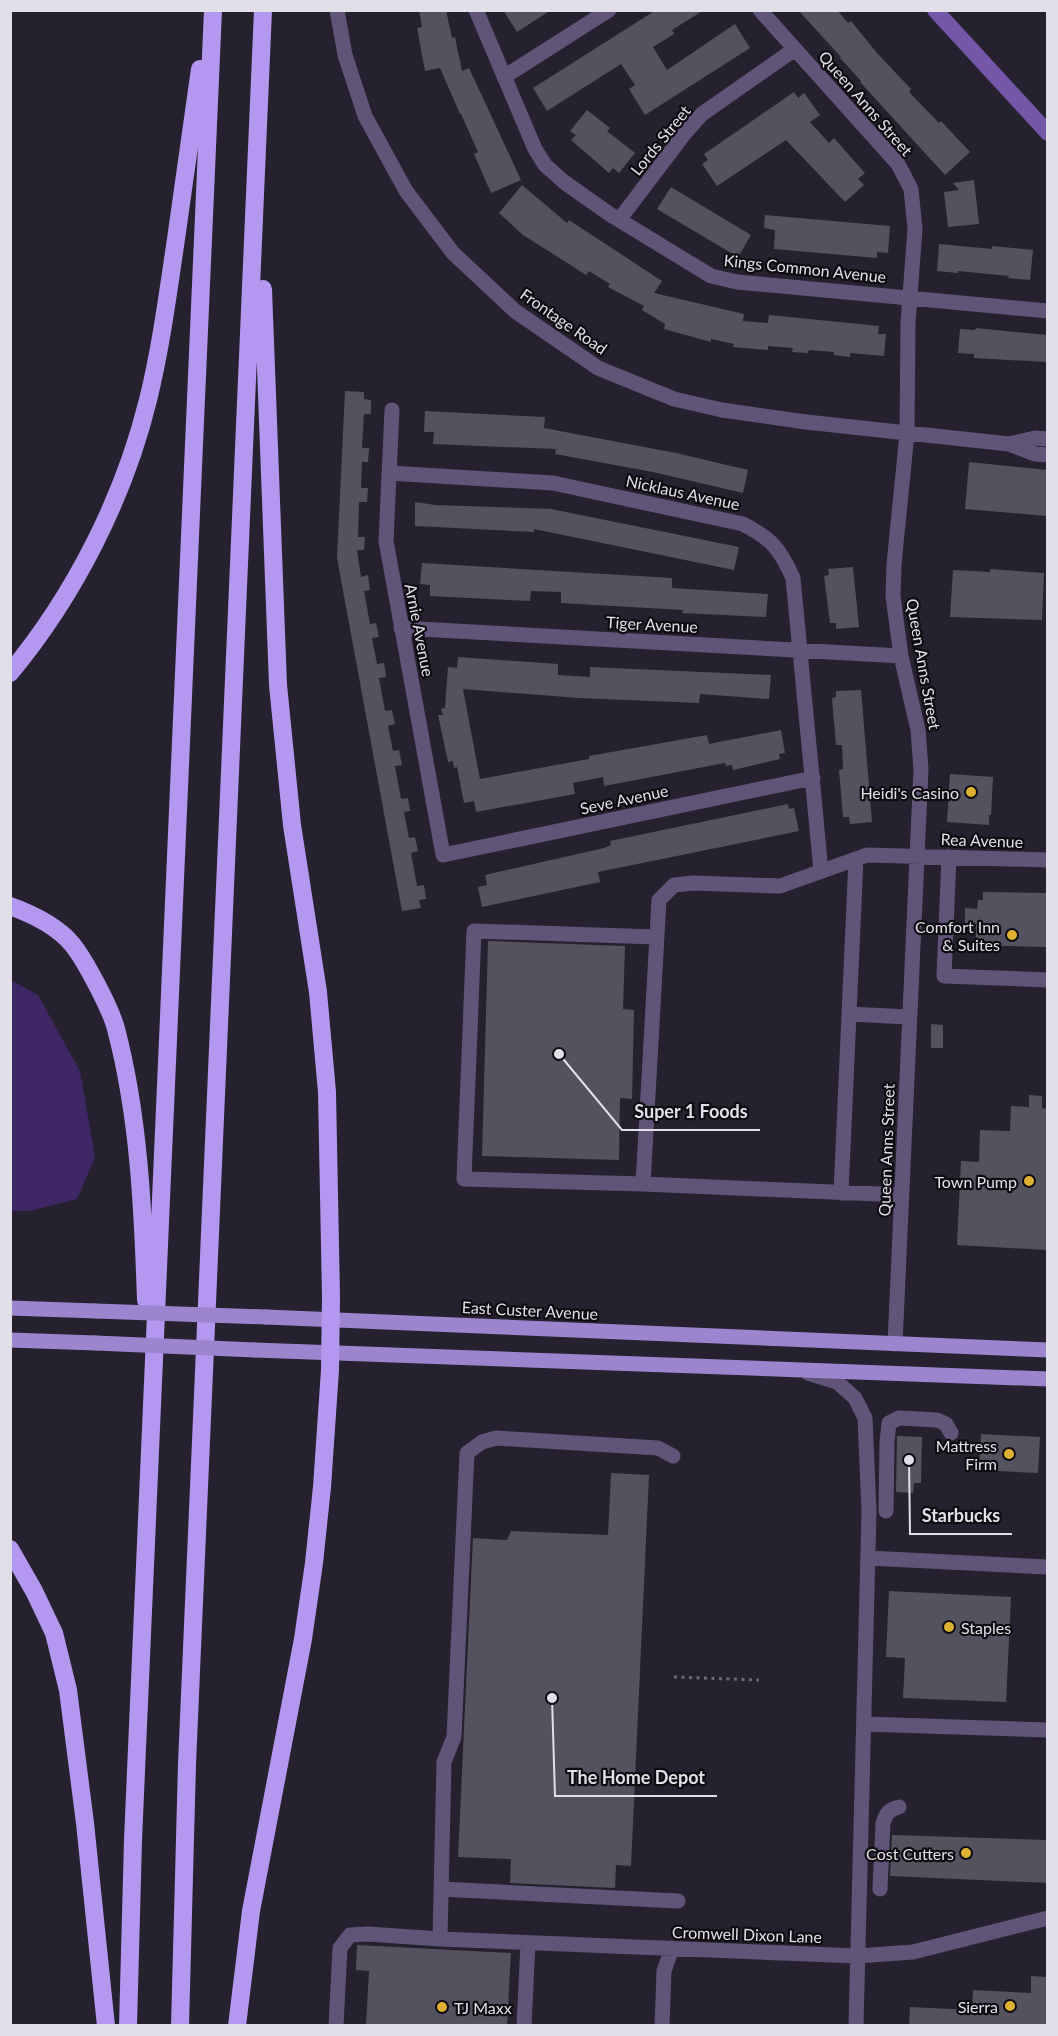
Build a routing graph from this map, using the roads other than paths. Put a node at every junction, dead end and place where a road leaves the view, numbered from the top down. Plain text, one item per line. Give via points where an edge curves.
1 (208, 10) edge
2 (213, 10) edge
3 (263, 10) edge
4 (337, 10) edge
5 (476, 10) edge
6 (609, 10) edge
7 (760, 10) edge
8 (795, 49) junction
9 (504, 77) junction
10 (259, 127) junction
11 (619, 220) junction
12 (910, 298) junction
13 (1047, 311) edge
14 (392, 410) dead end
15 (908, 434) junction
16 (1047, 439) edge
17 (1010, 444) junction
18 (1047, 455) edge
19 (389, 473) junction
20 (401, 627) junction
21 (801, 651) junction
22 (901, 656) junction
23 (10, 674) edge
24 (813, 778) junction
25 (443, 855) joint
26 (916, 855) junction
27 (949, 857) junction
28 (856, 859) junction
29 (1047, 860) edge
30 (821, 871) junction
31 (10, 906) edge
32 (656, 938) junction
33 (1047, 980) edge
34 (849, 1014) junction
35 (909, 1017) junction
36 (643, 1184) junction
37 (841, 1193) junction
38 (902, 1195) junction
39 (10, 1308) edge
40 (330, 1319) junction
41 (10, 1340) edge
42 (895, 1344) junction
43 (1047, 1350) edge
44 (330, 1353) junction
45 (796, 1369) junction
46 (1047, 1379) edge
47 (951, 1433) dead end
48 (150, 1440) junction
49 (672, 1456) dead end
50 (886, 1511) dead end
51 (10, 1549) edge
52 (868, 1558) junction
53 (1047, 1567) edge
54 (864, 1724) junction
55 (1047, 1730) edge
56 (899, 1807) dead end
57 (441, 1889) junction
58 (880, 1889) dead end
59 (678, 1901) dead end
60 (1047, 1918) edge
61 (440, 1940) junction
62 (528, 1943) junction
63 (672, 1948) junction
64 (857, 1956) junction
65 (106, 2025) edge
66 (128, 2025) edge
67 (180, 2025) edge
68 (237, 2025) edge
69 (336, 2025) edge
70 (524, 2025) edge
71 (662, 2025) edge
72 (856, 2025) edge

1 - 23 highway via 164,326 148,401 126,472 96,542 35,643
2 - 48 highway
3 - 10 highway
4 - 15 street, Frontage Road via 345,55 365,116 406,191 453,253 515,311 598,368 674,399 732,412
5 - 9 street, Kings Common Avenue
6 - 9 street
7 - 8 street, Queen Anns Street
8 - 11 street, Lords Street via 702,114
8 - 12 street, Queen Anns Street via 898,164 911,189 915,229
9 - 11 street, Kings Common Avenue via 545,165
10 - 40 highway via 278,685 292,825 318,992 325,1070
10 - 67 highway via 187,1764
11 - 12 street, Kings Common Avenue via 711,276 737,282
12 - 13 street, Kings Common Avenue
12 - 15 street, Queen Anns Street
14 - 19 street, Arnie Avenue
15 - 17 street, Frontage Road
15 - 22 street, Queen Anns Street via 894,586
16 - 17 street, Frontage Road
17 - 18 street, Frontage Road
19 - 20 street, Arnie Avenue via 386,541
19 - 21 street, Nicklaus Avenue via 553,483 743,524 762,534 782,554 793,578
20 - 21 street, Tiger Avenue
20 - 25 street, Arnie Avenue
21 - 22 street, Tiger Avenue
21 - 24 street, Nicklaus Avenue
22 - 26 street, Queen Anns Street via 919,740
24 - 25 street, Seve Avenue
24 - 30 street, Nicklaus Avenue
26 - 27 street, Rea Avenue
26 - 28 street, Rea Avenue via 867,855
26 - 35 street, Queen Anns Street
27 - 29 street, Rea Avenue
27 - 33 street via 944,975
28 - 30 street, Rea Avenue
28 - 34 street
30 - 32 street, Rea Avenue via 780,886 674,885 659,900
31 - 48 highway via 53,927 72,943 116,1026 136,1146 144,1247
32 - 36 street, Rea Avenue
32 - 36 street via 474,931 464,1179
34 - 35 street
34 - 37 street
35 - 38 street, Queen Anns Street
36 - 37 street
37 - 38 street
38 - 42 street, Queen Anns Street
39 - 40 main road, East Custer Avenue, bridge
40 - 42 main road, East Custer Avenue
40 - 44 highway
41 - 44 main road, bridge
42 - 43 main road, East Custer Avenue
44 - 45 main road
44 - 68 highway via 314,1563 251,1911
45 - 46 main road
45 - 52 street via 837,1382 855,1398 865,1418
47 - 50 street via 938,1420 899,1418 889,1423
48 - 66 highway
49 - 57 street via 658,1448 496,1438 466,1453 454,1737 444,1762
51 - 65 highway via 54,1633 68,1690
52 - 53 street
52 - 54 street
54 - 55 street
54 - 64 street
56 - 58 street via 891,1809 883,1823
57 - 59 street
57 - 61 street
60 - 64 street, Cromwell Dixon Lane via 913,1952
61 - 62 street, Cromwell Dixon Lane
61 - 69 street, Cromwell Dixon Lane via 350,1935 340,1948
62 - 63 street, Cromwell Dixon Lane
62 - 70 street
63 - 64 street, Cromwell Dixon Lane
63 - 71 street via 664,1971
64 - 72 street

